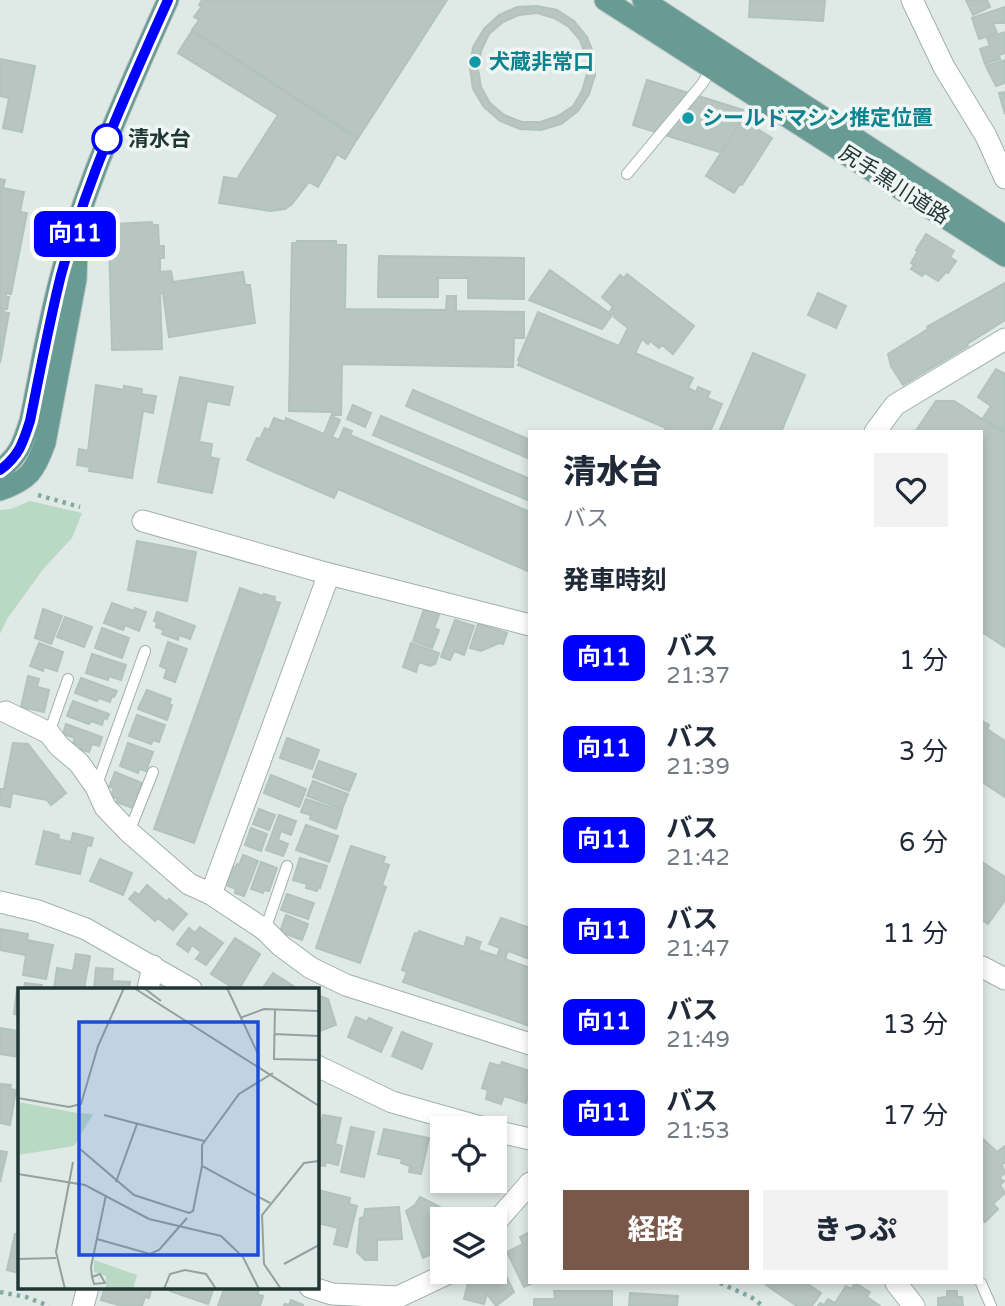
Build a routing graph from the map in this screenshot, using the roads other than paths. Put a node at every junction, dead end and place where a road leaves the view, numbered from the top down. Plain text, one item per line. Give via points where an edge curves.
1 (168, 0) edge
2 (605, 0) edge
3 (643, 0) edge
4 (912, 0) edge
5 (712, 68) junction
6 (627, 173) dead end
7 (1005, 178) edge
8 (78, 224) junction
9 (1005, 236) edge
10 (1005, 256) edge
11 (1005, 339) edge
12 (876, 430) edge
13 (0, 470) edge
14 (0, 490) edge
15 (143, 521) dead end
16 (329, 573) junction
17 (528, 624) edge
18 (145, 651) dead end
19 (68, 679) dead end
20 (3, 712) edge
21 (49, 733) junction
22 (153, 772) dead end
23 (96, 787) junction
24 (129, 832) junction
25 (287, 866) dead end
26 (211, 894) junction
27 (0, 902) edge
28 (265, 930) junction
29 (153, 966) junction
30 (983, 968) edge
31 (1005, 979) edge
32 (148, 988) edge
33 (189, 988) edge
34 (528, 1043) edge
35 (318, 1066) edge
36 (443, 1116) edge
37 (507, 1134) edge
38 (528, 1139) edge
39 (528, 1185) edge
40 (507, 1209) edge
41 (430, 1282) edge
42 (897, 1284) edge
43 (981, 1284) edge
44 (88, 1288) edge
45 (313, 1288) edge
46 (83, 1306) edge
47 (914, 1306) edge
48 (991, 1306) edge

1 - 8 main road via 107,139
2 - 5 main road, 尻手黒川道路
3 - 9 main road, 尻手黒川道路
4 - 7 street
5 - 6 lane
5 - 10 main road, 尻手黒川道路
8 - 13 main road via 61,274 30,421 13,460
8 - 14 main road via 76,279 45,443 38,463 21,483
11 - 12 street via 895,405
15 - 16 street
16 - 17 street
16 - 26 street
18 - 23 lane
19 - 21 lane
20 - 21 street
21 - 23 street
22 - 24 lane
23 - 24 street via 105,807
24 - 26 street via 189,884
25 - 28 lane
26 - 28 street
27 - 29 street via 86,929
28 - 34 street via 311,968 346,985
29 - 32 street
29 - 33 street
30 - 31 street
35 - 36 street via 391,1101
37 - 38 street
39 - 40 street
41 - 45 street via 398,1297 332,1294
42 - 47 street
43 - 48 lane
44 - 46 street

